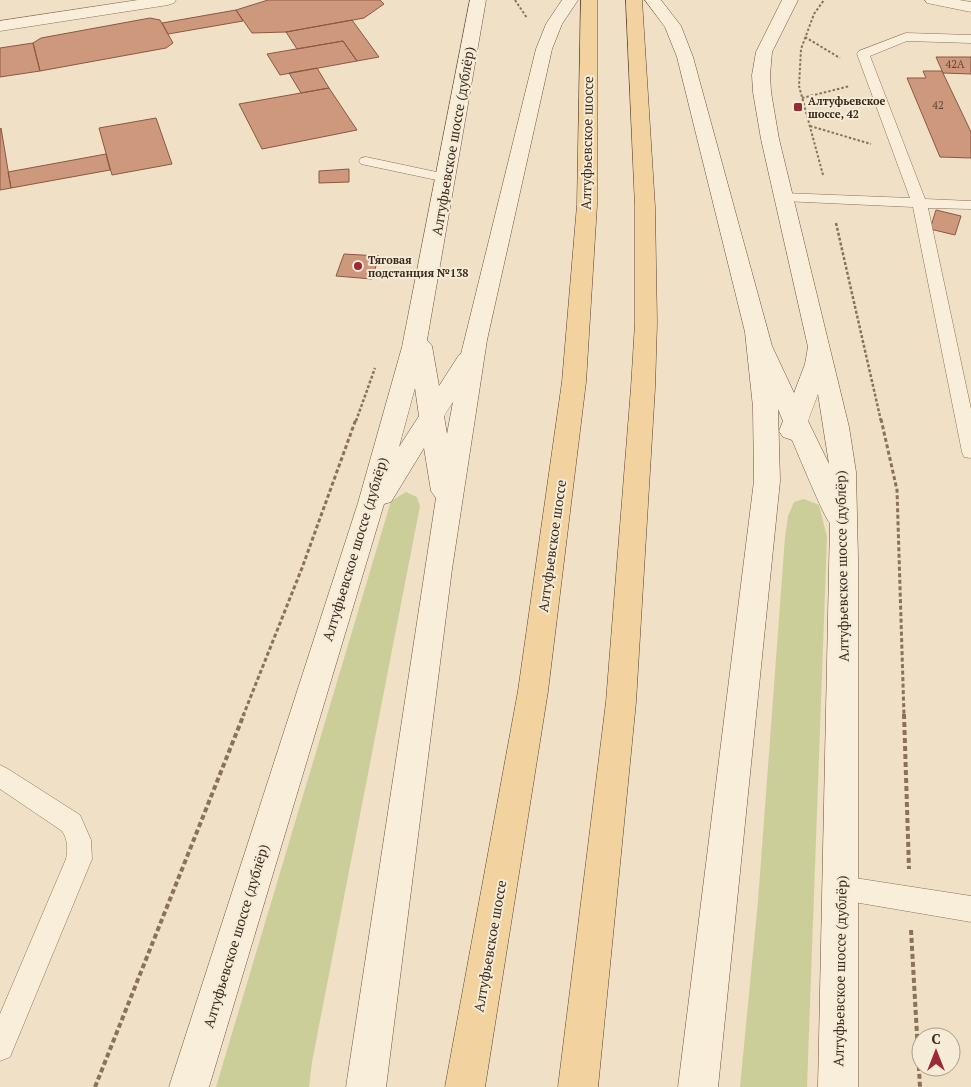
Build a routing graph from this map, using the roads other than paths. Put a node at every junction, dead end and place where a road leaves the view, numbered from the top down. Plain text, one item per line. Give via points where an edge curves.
1 (168, 0) edge
2 (478, 0) edge
3 (570, 0) edge
4 (589, 0) edge
5 (634, 0) edge
6 (653, 0) edge
7 (933, 0) edge
8 (788, 6) edge
9 (971, 7) edge
10 (0, 26) edge
11 (971, 39) edge
12 (366, 162) dead end
13 (446, 178) junction
14 (783, 197) junction
15 (920, 204) junction
16 (971, 205) edge
17 (420, 322) junction
18 (756, 333) junction
19 (818, 338) junction
20 (475, 340) junction
21 (431, 418) junction
22 (796, 421) junction
23 (971, 452) edge
24 (764, 513) junction
25 (446, 527) junction
26 (355, 554) junction
27 (844, 559) junction
28 (0, 776) edge
29 (842, 888) junction
30 (971, 909) edge
31 (0, 1047) edge
32 (189, 1087) edge
33 (366, 1087) edge
34 (465, 1087) edge
35 (578, 1087) edge
36 (698, 1087) edge
37 (838, 1087) edge

1 - 10 main road
2 - 13 main road, Алтуфьевское шоссе (дублёр)
3 - 20 main road via 554,24 544,49
4 - 34 main road, Алтуфьевское шоссе via 587,205 574,382 533,691
5 - 35 main road via 645,207 643,388 622,702
6 - 18 main road via 673,26 686,57
7 - 9 main road
8 - 14 main road, Алтуфьевское шоссе (дублёр) via 764,52 761,75 766,122
11 - 15 lane via 906,38 863,54
12 - 13 lane
13 - 17 main road, Алтуфьевское шоссе (дублёр)
14 - 15 lane
14 - 19 main road, Алтуфьевское шоссе (дублёр)
15 - 16 lane
15 - 23 lane
17 - 21 main road via 420,359
17 - 26 main road, Алтуфьевское шоссе (дублёр)
18 - 22 main road via 765,359
18 - 24 main road via 767,438
19 - 22 main road via 817,364
19 - 27 main road, Алтуфьевское шоссе (дублёр) via 833,404 842,472
20 - 21 main road via 463,368
20 - 25 main road
21 - 25 main road
21 - 26 main road via 386,488
22 - 24 main road
22 - 27 main road via 834,504 843,537
24 - 36 main road
25 - 33 main road
26 - 32 main road, Алтуфьевское шоссе (дублёр)
27 - 29 main road, Алтуфьевское шоссе (дублёр)
28 - 31 lane via 71,823 81,844 79,858
29 - 30 lane
29 - 37 main road, Алтуфьевское шоссе (дублёр)

